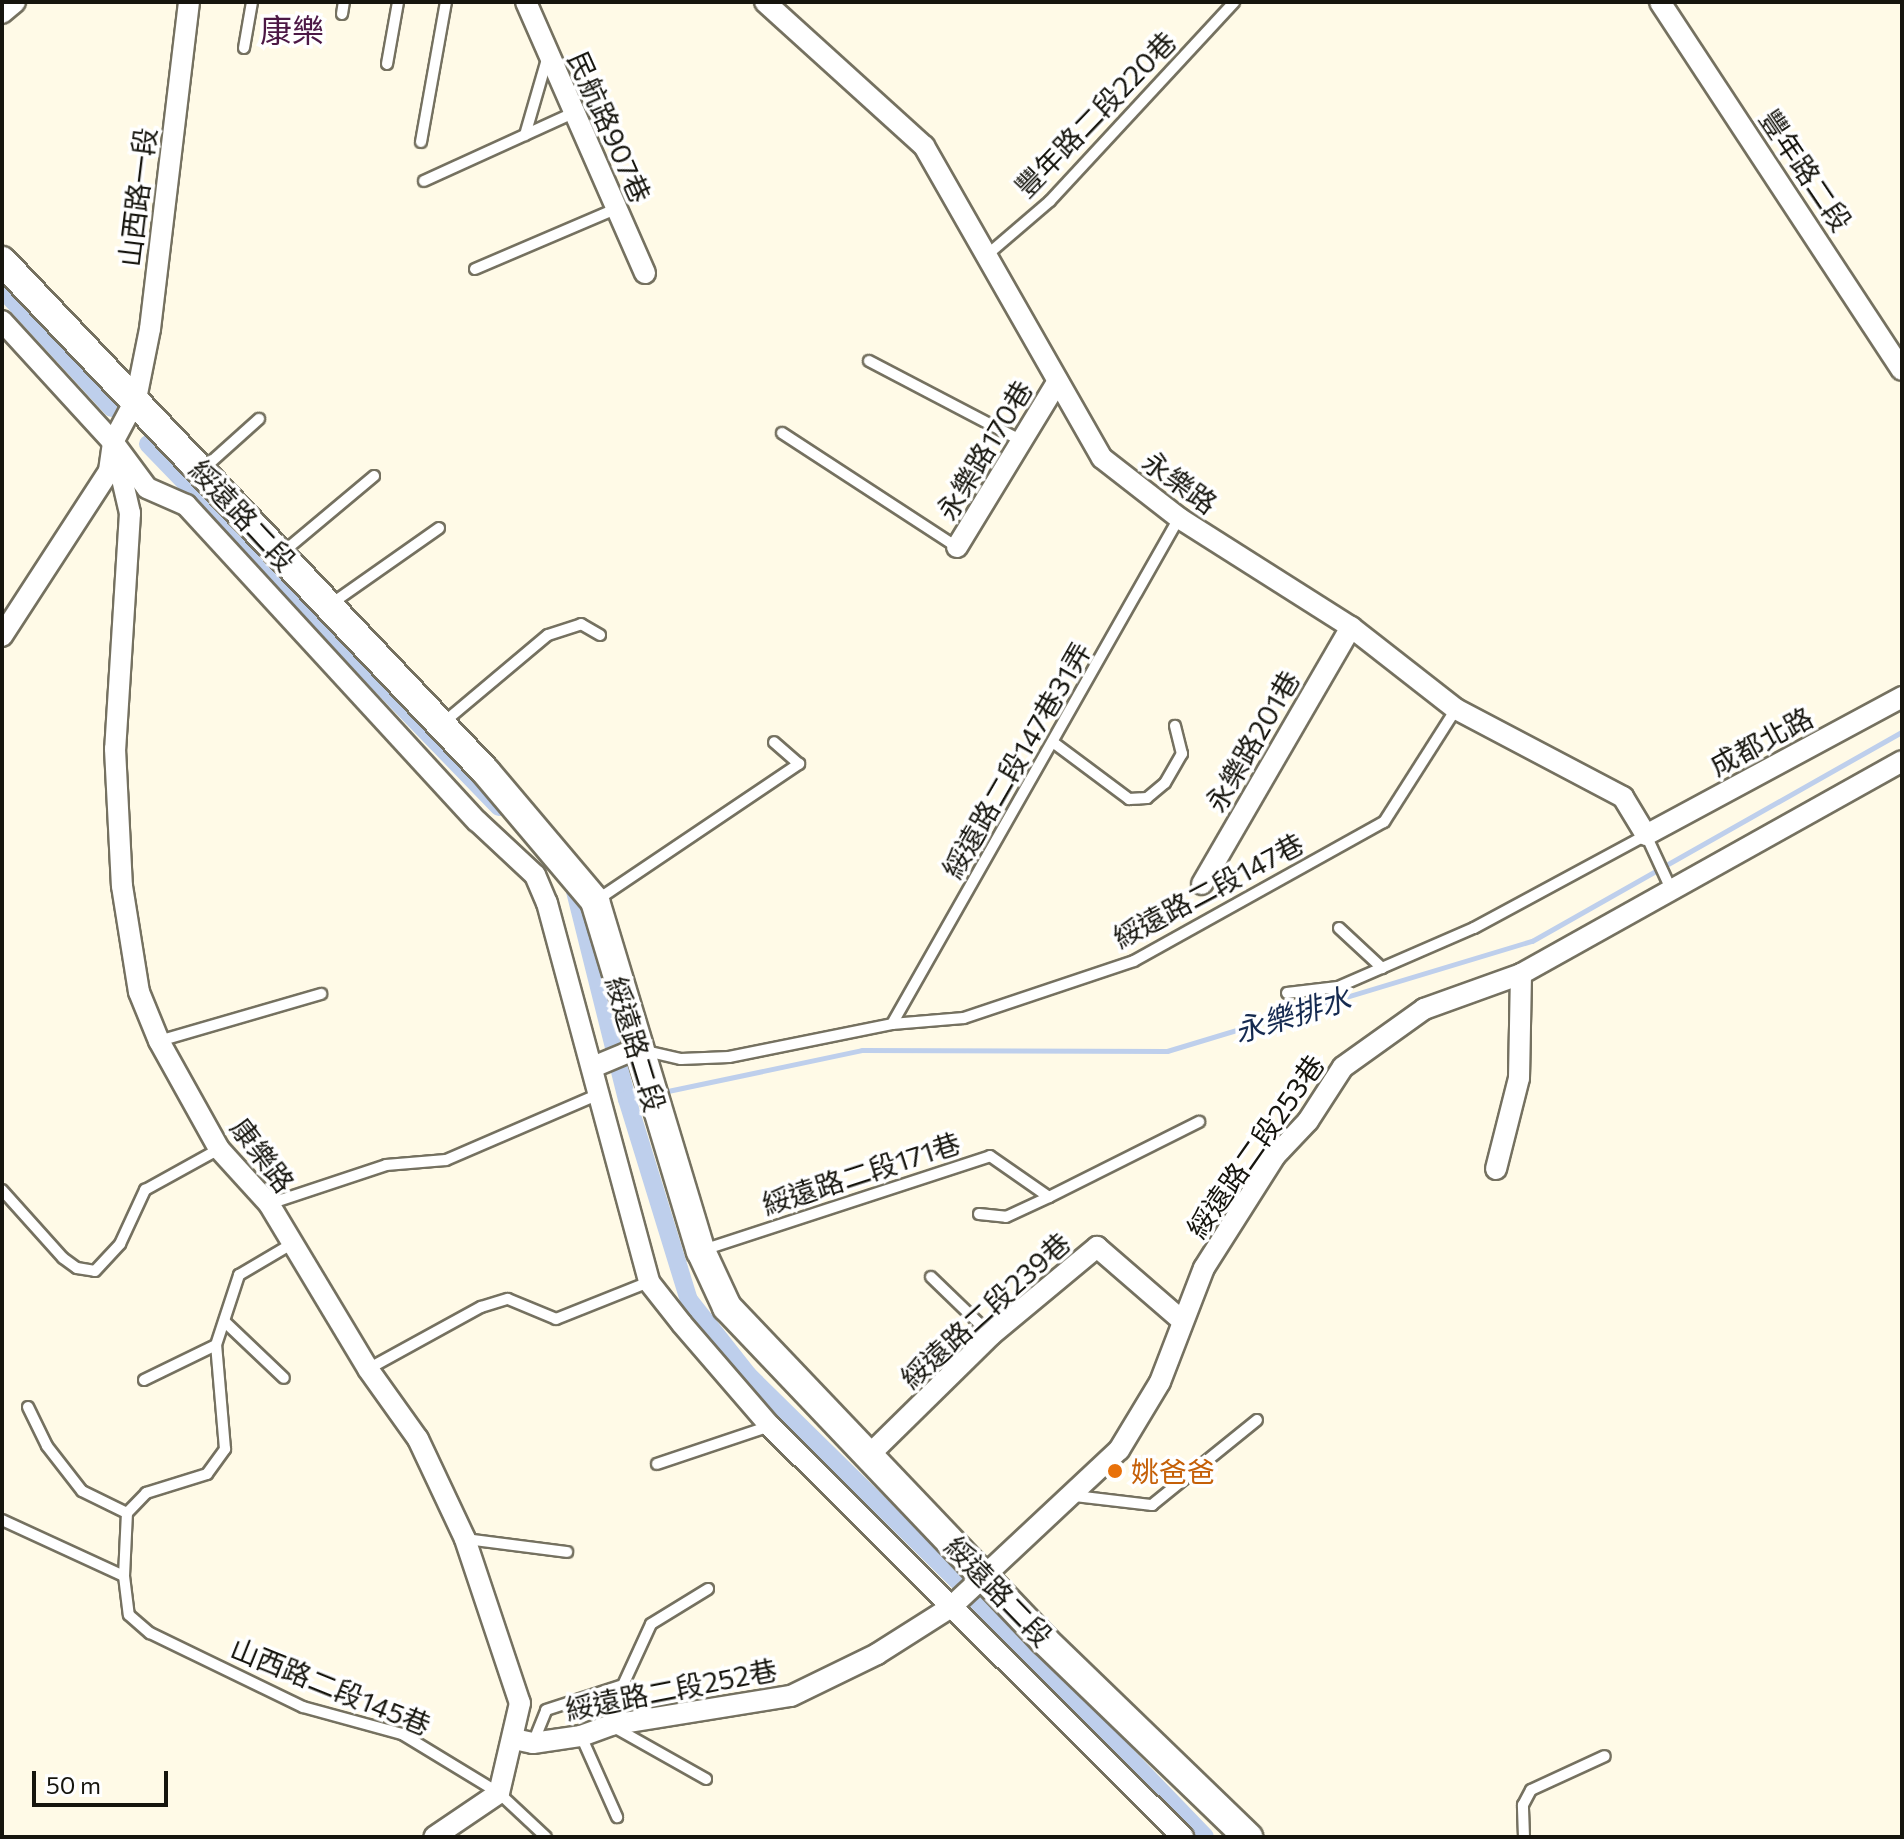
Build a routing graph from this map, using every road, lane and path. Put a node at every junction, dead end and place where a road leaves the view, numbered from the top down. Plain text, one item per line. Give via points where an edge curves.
1 (15, 2) edge
2 (189, 2) edge
3 (252, 2) edge
4 (344, 2) edge
5 (398, 2) edge
6 (446, 2) edge
7 (526, 2) edge
8 (765, 2) edge
9 (1234, 2) edge
10 (1660, 2) edge
11 (2, 13) edge
12 (342, 14) dead end
13 (244, 48) dead end
14 (548, 56) junction
15 (387, 64) dead end
16 (573, 113) junction
17 (525, 135) junction
18 (421, 142) dead end
19 (424, 181) dead end
20 (616, 209) junction
21 (987, 255) junction
22 (2, 261) edge
23 (475, 269) dead end
24 (645, 273) dead end
25 (2, 321) edge
26 (869, 361) dead end
27 (1902, 370) edge
28 (1058, 381) junction
29 (136, 399) junction
30 (259, 419) dead end
31 (782, 433) dead end
32 (1022, 441) junction
33 (113, 442) junction
34 (201, 471) junction
35 (374, 476) dead end
36 (1179, 518) junction
37 (439, 528) dead end
38 (957, 547) joint
39 (281, 554) junction
40 (330, 606) junction
41 (1351, 627) junction
42 (600, 635) dead end
43 (2, 636) edge
44 (1902, 697) edge
45 (1456, 709) junction
46 (441, 724) junction
47 (1175, 726) dead end
48 (774, 742) dead end
49 (1054, 743) junction
50 (1902, 761) edge
51 (1650, 845) junction
52 (1668, 881) junction
53 (1202, 884) dead end
54 (595, 901) junction
55 (1339, 928) dead end
56 (1382, 968) junction
57 (1521, 974) junction
58 (1287, 993) dead end
59 (321, 994) dead end
60 (892, 1024) junction
61 (159, 1041) junction
62 (639, 1057) junction
63 (593, 1067) junction
64 (599, 1094) junction
65 (1199, 1122) dead end
66 (219, 1149) junction
67 (1496, 1169) dead end
68 (2, 1190) edge
69 (1049, 1197) junction
70 (269, 1204) junction
71 (979, 1214) dead end
72 (290, 1245) junction
73 (701, 1251) junction
74 (931, 1277) dead end
75 (649, 1282) junction
76 (1180, 1319) junction
77 (225, 1322) junction
78 (991, 1335) junction
79 (216, 1345) junction
80 (368, 1369) junction
81 (284, 1378) dead end
82 (144, 1380) dead end
83 (28, 1407) dead end
84 (1257, 1420) dead end
85 (770, 1426) junction
86 (866, 1458) junction
87 (657, 1464) dead end
88 (1075, 1496) junction
89 (127, 1513) junction
90 (2, 1520) edge
91 (465, 1539) junction
92 (567, 1552) dead end
93 (985, 1574) junction
94 (124, 1576) junction
95 (708, 1589) dead end
96 (954, 1603) junction
97 (611, 1725) junction
98 (581, 1736) junction
99 (524, 1741) junction
100 (1605, 1756) dead end
101 (706, 1779) dead end
102 (499, 1793) junction
103 (617, 1817) dead end
104 (434, 1837) edge
105 (546, 1837) edge
106 (1183, 1837) edge
107 (1248, 1837) edge
108 (1524, 1837) edge

1 - 11 street
2 - 29 street, 山西路一段 via 150,329
3 - 13 lane
4 - 12 lane
5 - 15 lane
6 - 18 lane
7 - 14 street, 民航路907巷
8 - 21 street, 永樂路 via 924,146
9 - 21 lane, 豐年路二段220巷 via 1050,201
10 - 27 street, 豐年路二段
14 - 16 street, 民航路907巷
14 - 17 lane
16 - 17 lane
16 - 20 street, 民航路907巷
17 - 19 lane
20 - 23 lane
20 - 24 street, 民航路907巷
21 - 28 street, 永樂路
22 - 29 street, 綏遠路二段
25 - 33 street, 綏遠路二段
26 - 32 lane
28 - 32 street, 永樂路170巷
28 - 36 street, 永樂路 via 1102,458
29 - 33 street, 山西路一段
29 - 34 street, 綏遠路二段
30 - 34 lane
31 - 38 lane
32 - 38 street, 永樂路170巷
33 - 43 street, 山西路一段 via 109,471
33 - 61 street, 康樂路 via 130,513 115,686 122,886 139,992
33 - 63 street, 綏遠路二段 via 147,488 186,505 477,821 535,875
34 - 39 street, 綏遠路二段
35 - 39 lane
36 - 41 street, 永樂路
36 - 49 lane, 綏遠路二段147巷31弄
37 - 40 lane
39 - 40 street, 綏遠路二段
40 - 46 street, 綏遠路二段
41 - 45 street, 永樂路
41 - 53 street, 永樂路201巷
42 - 46 lane via 581,624 548,635
44 - 51 street, 成都北路
45 - 51 street, 永樂路 via 1623,797
45 - 60 lane, 綏遠路二段147巷 via 1384,822 1134,961 964,1018
46 - 54 street, 綏遠路二段
47 - 49 lane via 1182,754 1165,783 1147,798 1129,799
48 - 54 lane via 799,764
49 - 60 lane, 綏遠路二段147巷31弄
50 - 52 street, 綏遠路二段253巷
51 - 52 lane, 永樂路
51 - 56 lane
52 - 57 street, 綏遠路二段253巷
54 - 62 street, 綏遠路二段
55 - 56 lane
56 - 58 lane via 1338,987
57 - 67 street via 1519,1078
57 - 76 street, 綏遠路二段253巷 via 1424,1009 1343,1067 1241,1208
59 - 61 lane
60 - 62 lane, 綏遠路二段147巷 via 729,1057
61 - 66 street, 康樂路
62 - 63 street
62 - 73 street, 綏遠路二段
63 - 64 street, 綏遠路二段
64 - 70 lane via 446,1160 386,1165
64 - 75 street, 綏遠路二段
65 - 69 lane
66 - 68 lane via 145,1190 120,1244 95,1271 63,1258
66 - 70 street, 康樂路
69 - 71 lane via 1006,1217
69 - 73 lane, 綏遠路二段171巷 via 990,1156
70 - 72 street, 康樂路
72 - 77 lane via 239,1275
72 - 80 street, 康樂路
73 - 86 street, 綏遠路二段 via 727,1307
74 - 78 lane
75 - 80 lane via 556,1319 508,1299 494,1303
75 - 85 street, 綏遠路二段
76 - 78 street, 綏遠路二段239巷 via 1097,1247
76 - 88 street, 綏遠路二段253巷 via 1160,1382 1127,1437
77 - 79 lane
77 - 81 lane
78 - 86 street, 綏遠路二段239巷
79 - 82 lane
79 - 89 lane via 225,1449 207,1474 146,1493
80 - 91 street, 康樂路 via 418,1439
83 - 89 lane via 47,1446 82,1491
84 - 88 lane via 1152,1505
85 - 87 lane
85 - 96 street, 綏遠路二段
86 - 93 street, 綏遠路二段
88 - 93 street, 綏遠路二段253巷
89 - 94 lane, 山西路二段145巷
90 - 94 lane
91 - 92 lane
91 - 99 street, 康樂路 via 520,1703
93 - 96 street, 綏遠路二段252巷
93 - 107 street, 綏遠路二段 via 1044,1640
94 - 102 lane, 山西路二段145巷 via 129,1615 150,1633 303,1707 402,1734
95 - 99 lane via 651,1624 623,1685 546,1710
96 - 97 street, 綏遠路二段252巷 via 877,1654 791,1696
96 - 106 street, 綏遠路二段
97 - 98 street, 綏遠路二段252巷
97 - 101 lane
98 - 99 street, 綏遠路二段252巷
98 - 103 lane
99 - 102 street, 康樂路
100 - 108 lane via 1531,1790 1523,1805
102 - 104 street
102 - 105 lane

